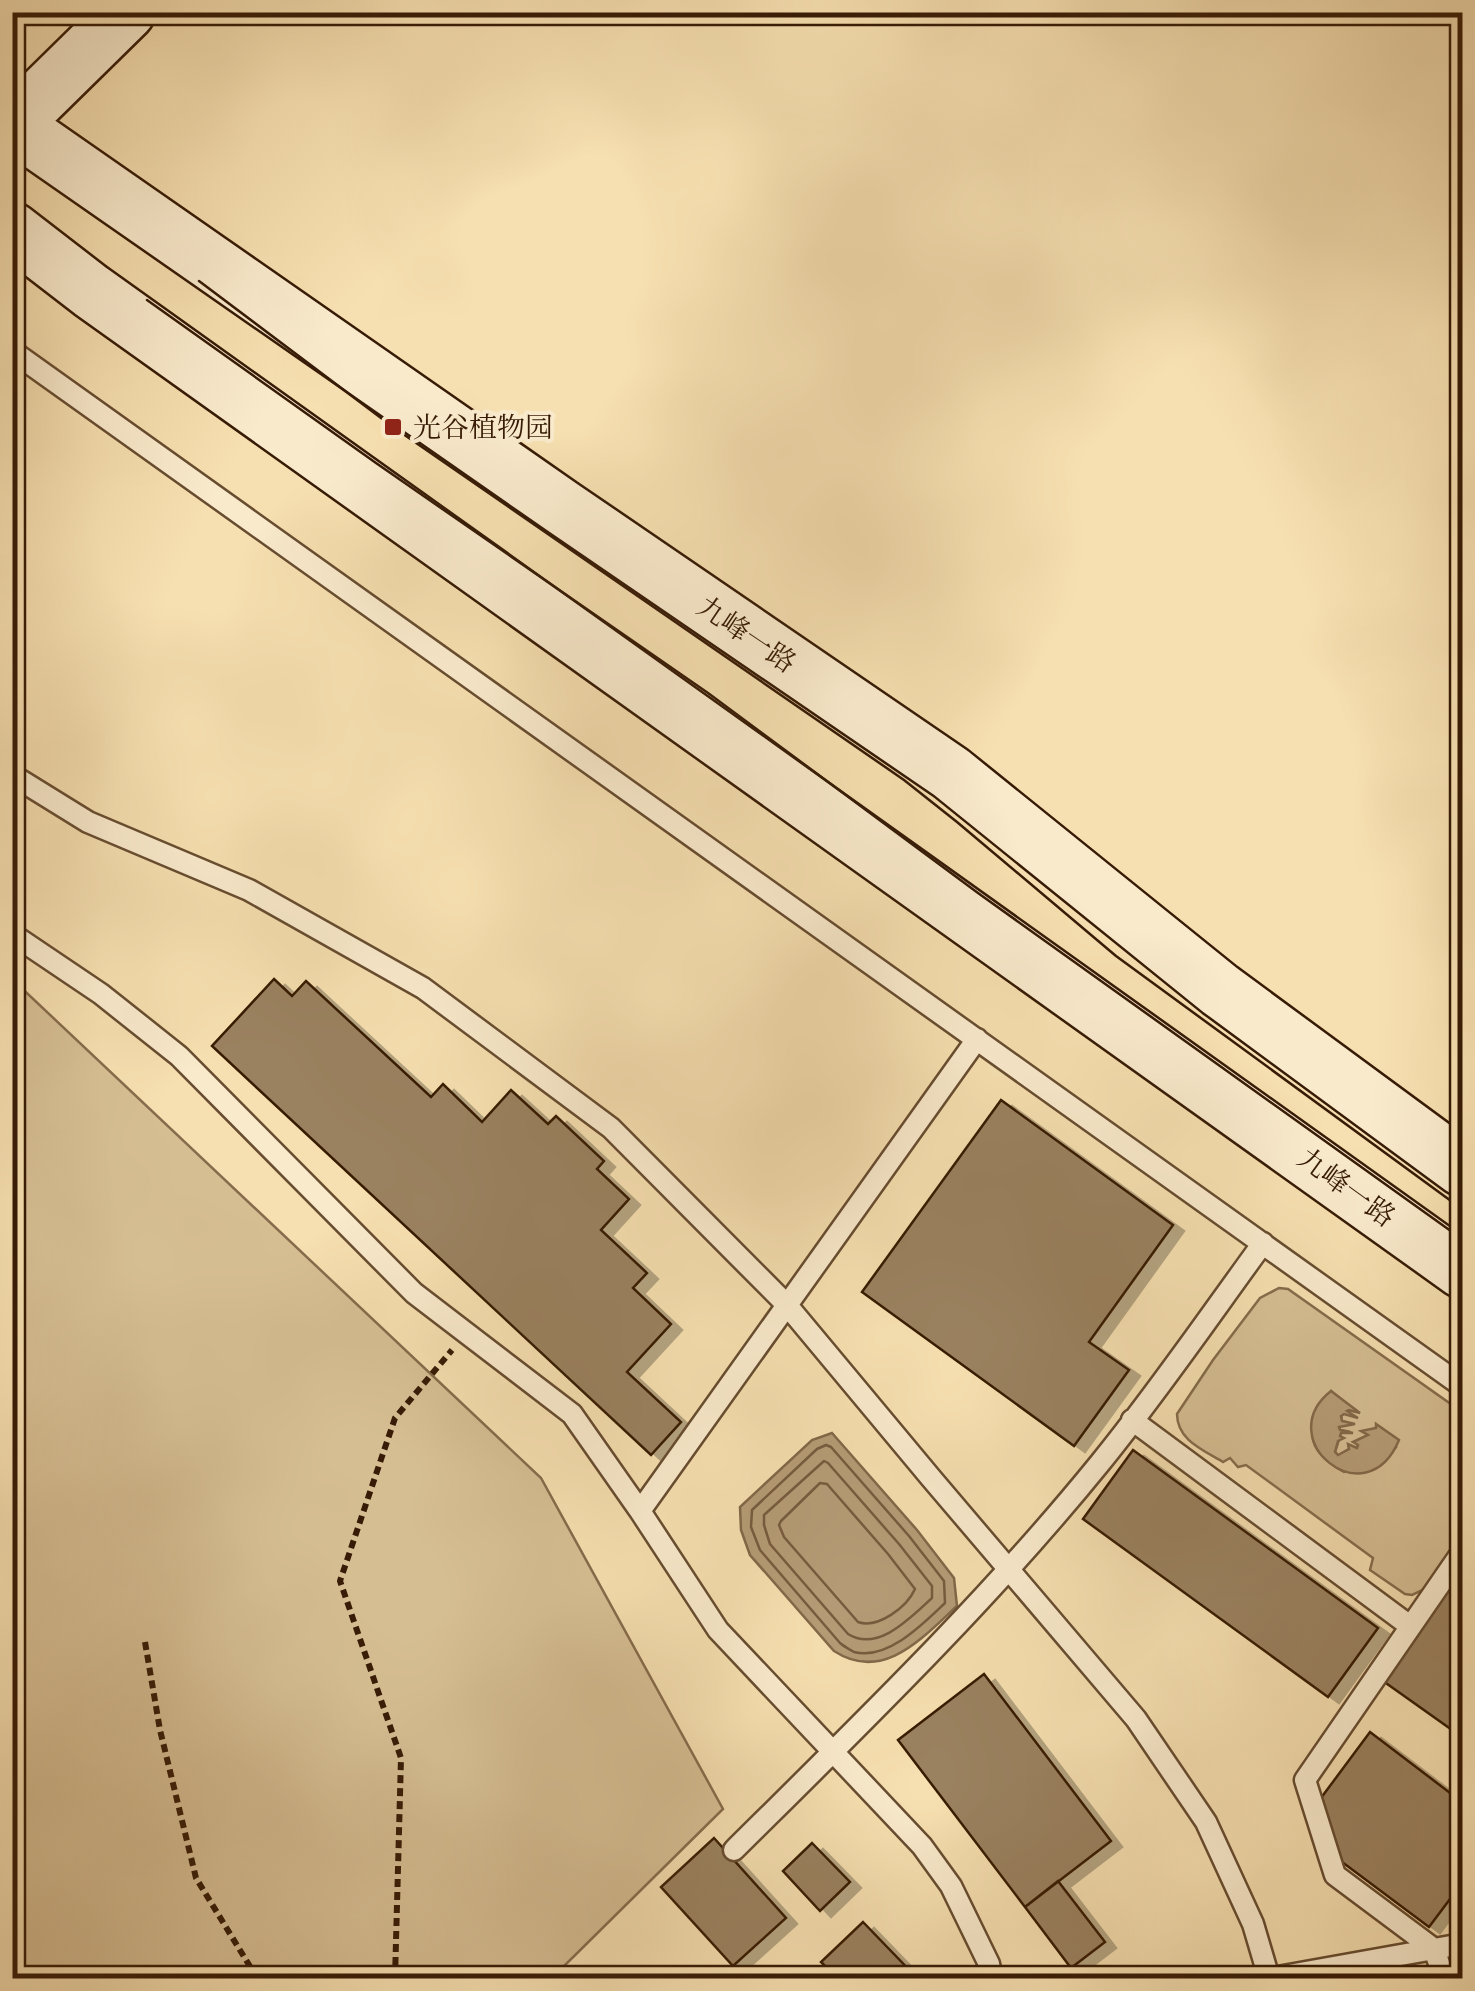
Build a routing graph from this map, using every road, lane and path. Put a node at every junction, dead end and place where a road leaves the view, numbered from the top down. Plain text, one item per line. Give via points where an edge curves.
1 (127, 12) edge
2 (13, 124) edge
3 (12, 230) edge
4 (12, 351) edge
5 (12, 775) edge
6 (12, 934) edge
7 (977, 1039) junction
8 (1462, 1168) edge
9 (1263, 1244) junction
10 (1462, 1270) edge
11 (786, 1304) junction
12 (466, 1333) junction
13 (1462, 1386) edge
14 (1132, 1420) junction
15 (640, 1511) junction
16 (1462, 1552) edge
17 (1009, 1570) junction
18 (1410, 1626) junction
19 (145, 1642) dead end
20 (834, 1751) junction
21 (734, 1850) dead end
22 (1462, 1944) edge
23 (1434, 1949) junction
24 (257, 1978) edge
25 (395, 1978) edge
26 (992, 1978) edge
27 (1270, 1978) edge
28 (1444, 1978) edge

1 - 2 street
2 - 8 street, 九峰一路 via 951,773 1220,990
3 - 10 street, 九峰一路
4 - 7 lane
5 - 11 lane via 88,822 249,890 423,988 611,1128
6 - 12 lane via 179,1056 414,1293
7 - 9 lane
7 - 11 lane
9 - 13 lane
9 - 14 lane
11 - 15 lane
11 - 17 lane
12 - 15 lane via 572,1414
12 - 25 path via 394,1418 340,1581 402,1758
14 - 17 lane
14 - 18 lane
15 - 20 lane via 718,1630
16 - 18 lane
17 - 20 lane
17 - 27 lane via 1136,1719 1206,1822
18 - 23 lane via 1304,1780 1335,1875
19 - 24 path via 196,1878
20 - 21 lane
20 - 26 lane via 951,1886
22 - 23 lane
23 - 27 lane
23 - 28 lane

